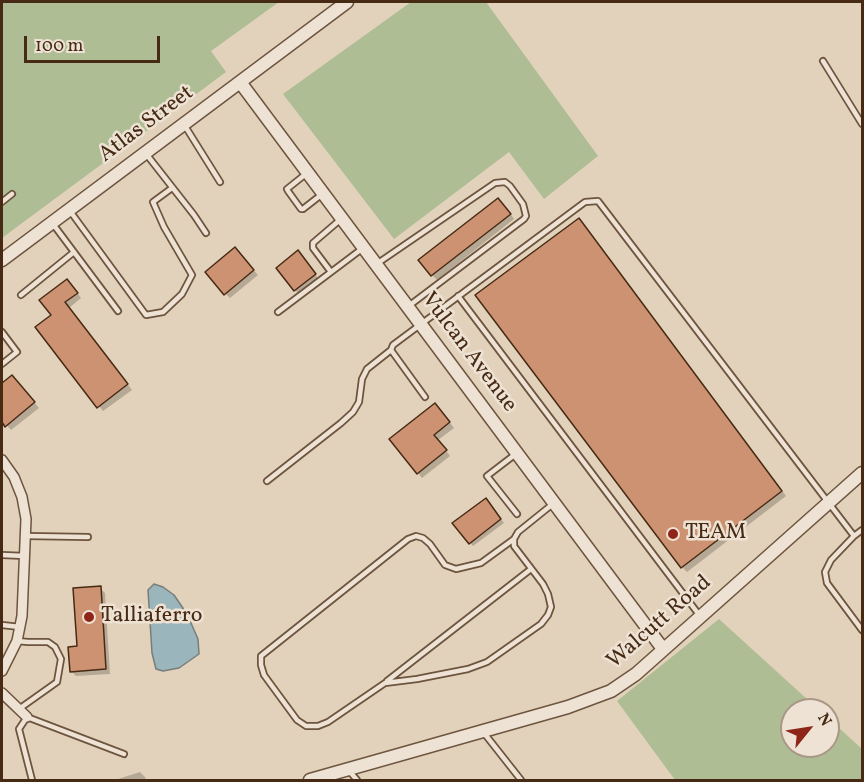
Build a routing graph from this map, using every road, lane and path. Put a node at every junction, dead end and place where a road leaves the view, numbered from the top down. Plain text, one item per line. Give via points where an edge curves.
1 (347, 2) edge
2 (823, 61) dead end
3 (240, 82) junction
4 (862, 123) edge
5 (183, 124) junction
6 (145, 152) junction
7 (307, 173) junction
8 (220, 182) dead end
9 (172, 188) junction
10 (12, 194) dead end
11 (323, 194) junction
12 (2, 202) edge
13 (69, 209) junction
14 (342, 219) junction
15 (52, 222) junction
16 (206, 233) dead end
17 (363, 248) junction
18 (74, 252) junction
19 (2, 260) edge
20 (376, 265) junction
21 (331, 272) junction
22 (21, 295) dead end
23 (458, 296) junction
24 (407, 307) junction
25 (118, 311) dead end
26 (278, 312) dead end
27 (420, 324) junction
28 (2, 333) edge
29 (391, 350) junction
30 (2, 364) edge
31 (425, 397) dead end
32 (517, 453) junction
33 (2, 460) edge
34 (862, 473) edge
35 (267, 481) dead end
36 (554, 503) junction
37 (828, 503) junction
38 (517, 514) dead end
39 (862, 530) edge
40 (26, 536) junction
41 (854, 536) junction
42 (88, 537) dead end
43 (514, 539) junction
44 (2, 555) edge
45 (25, 555) junction
46 (531, 569) junction
47 (700, 616) junction
48 (2, 625) edge
49 (20, 627) junction
50 (862, 630) edge
51 (17, 641) junction
52 (663, 649) junction
53 (2, 670) edge
54 (385, 682) junction
55 (2, 693) edge
56 (18, 710) junction
57 (27, 717) junction
58 (483, 731) junction
59 (124, 754) dead end
60 (348, 770) junction
61 (32, 780) edge
62 (310, 780) edge
63 (357, 780) edge
64 (521, 780) edge

1 - 3 street, Atlas Street
2 - 4 lane
3 - 5 street, Atlas Street
3 - 7 street, Vulcan Avenue
5 - 6 street, Atlas Street
5 - 8 lane
6 - 9 lane
6 - 13 street, Atlas Street
7 - 11 street, Vulcan Avenue
7 - 11 lane via 287,189 294,200 303,209
9 - 13 lane via 153,202 192,275 182,294 163,312 146,315
9 - 16 lane
10 - 12 lane
11 - 14 street, Vulcan Avenue
13 - 15 street, Atlas Street
14 - 17 street, Vulcan Avenue
14 - 21 lane via 313,243
15 - 18 lane
15 - 19 street, Atlas Street
17 - 20 street, Vulcan Avenue
17 - 21 lane
18 - 22 lane
18 - 25 lane
20 - 24 street, Vulcan Avenue
20 - 24 lane via 495,183 510,186 523,204 524,219
21 - 26 lane
23 - 27 lane
23 - 37 lane via 585,202 598,201
23 - 47 lane
24 - 27 street, Vulcan Avenue
27 - 29 lane
27 - 32 street, Vulcan Avenue
28 - 30 lane via 17,352
29 - 31 lane
29 - 35 lane via 367,369 353,412
32 - 36 street, Vulcan Avenue
32 - 38 lane via 487,476
33 - 40 street via 22,497
34 - 37 street, Walcutt Road
36 - 43 lane
36 - 52 street, Vulcan Avenue
37 - 41 lane
37 - 47 street, Walcutt Road
39 - 41 lane
40 - 42 lane
40 - 45 street
41 - 50 lane via 825,572 827,583
43 - 46 lane via 513,546
43 - 54 lane via 481,563 456,569 445,565 423,538 408,538 261,656 264,675 297,720 306,726 328,722
44 - 45 lane
45 - 49 street
46 - 54 lane
46 - 54 lane via 543,584 551,607 541,624 480,666
47 - 52 street, Walcutt Road
48 - 49 lane
49 - 51 street
51 - 53 street
51 - 56 lane via 48,642 61,659 57,682
52 - 58 street, Walcutt Road via 611,691
55 - 56 street
56 - 57 street
57 - 59 lane
57 - 61 lane via 19,729
58 - 60 street, Walcutt Road
58 - 64 lane
60 - 62 street, Walcutt Road
60 - 63 lane

